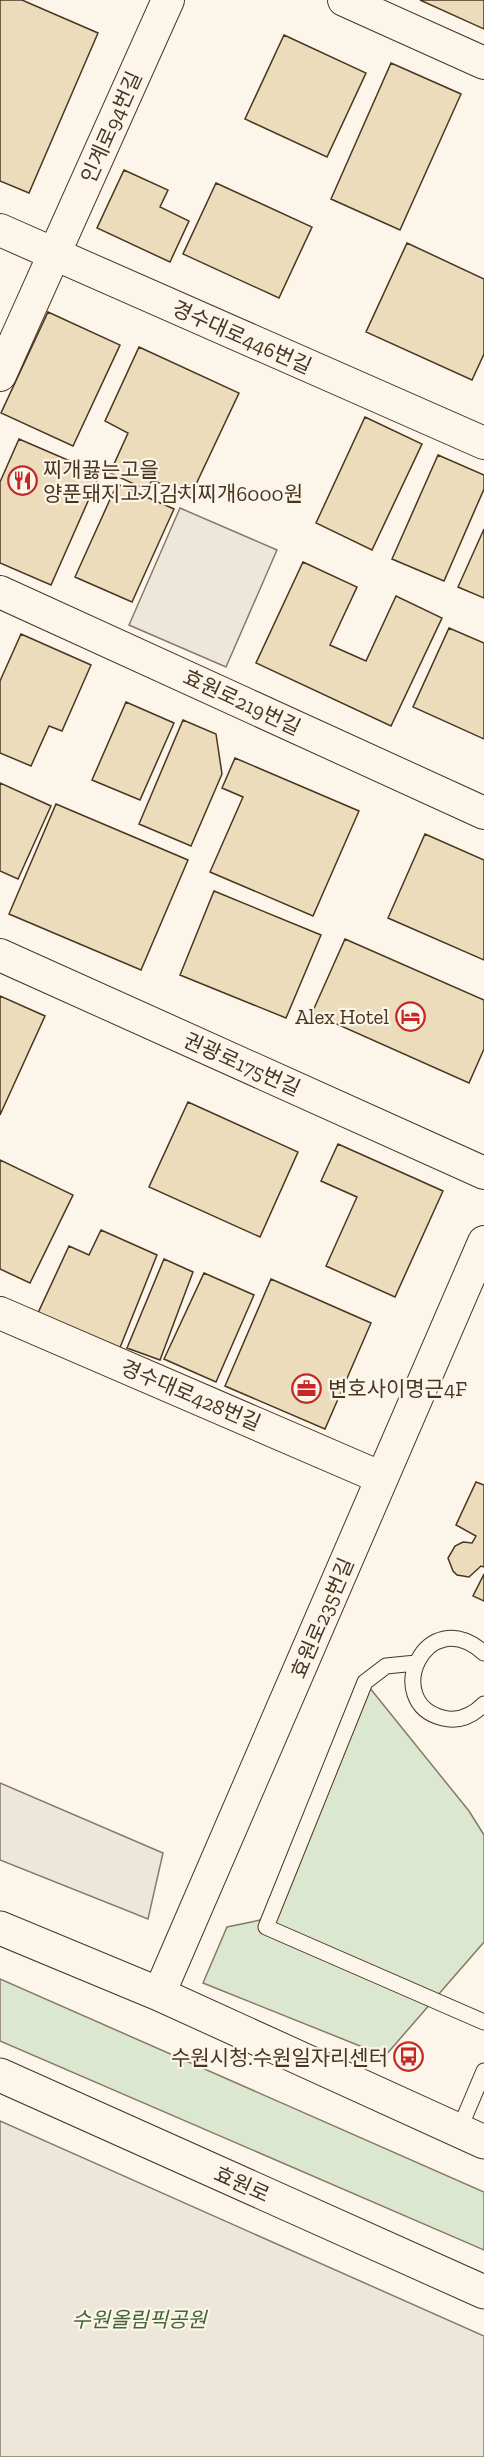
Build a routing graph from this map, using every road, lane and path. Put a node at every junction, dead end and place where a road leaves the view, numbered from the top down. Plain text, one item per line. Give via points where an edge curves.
1 (168, 0) edge
2 (344, 0) edge
3 (484, 63) edge
4 (0, 230) edge
5 (54, 254) junction
6 (0, 375) edge
7 (484, 443) edge
8 (0, 592) edge
9 (484, 813) edge
10 (0, 955) edge
11 (484, 1173) edge
12 (484, 1242) edge
13 (0, 1313) edge
14 (382, 1478) junction
15 (484, 1653) edge
16 (416, 1663) junction
17 (484, 1704) edge
18 (0, 1928) edge
19 (159, 1994) junction
20 (484, 2022) edge
21 (484, 2071) edge
22 (0, 2075) edge
23 (472, 2136) edge
24 (484, 2292) edge

1 - 5 street, 인계로94번길
2 - 3 street
4 - 5 street, 경수대로446번길
5 - 6 street
5 - 7 street, 경수대로446번길
8 - 9 street, 효원로219번길
10 - 11 street, 권광로175번길
12 - 14 street, 효원로235번길
13 - 14 street, 경수대로428번길
14 - 19 street, 효원로235번길
15 - 16 lane via 475,1645 450,1638 426,1648
16 - 17 lane via 412,1684 416,1698 437,1717 464,1718
16 - 20 lane via 386,1666 365,1682 266,1927
18 - 19 street
19 - 23 street
21 - 23 lane
22 - 24 street, 효원로

